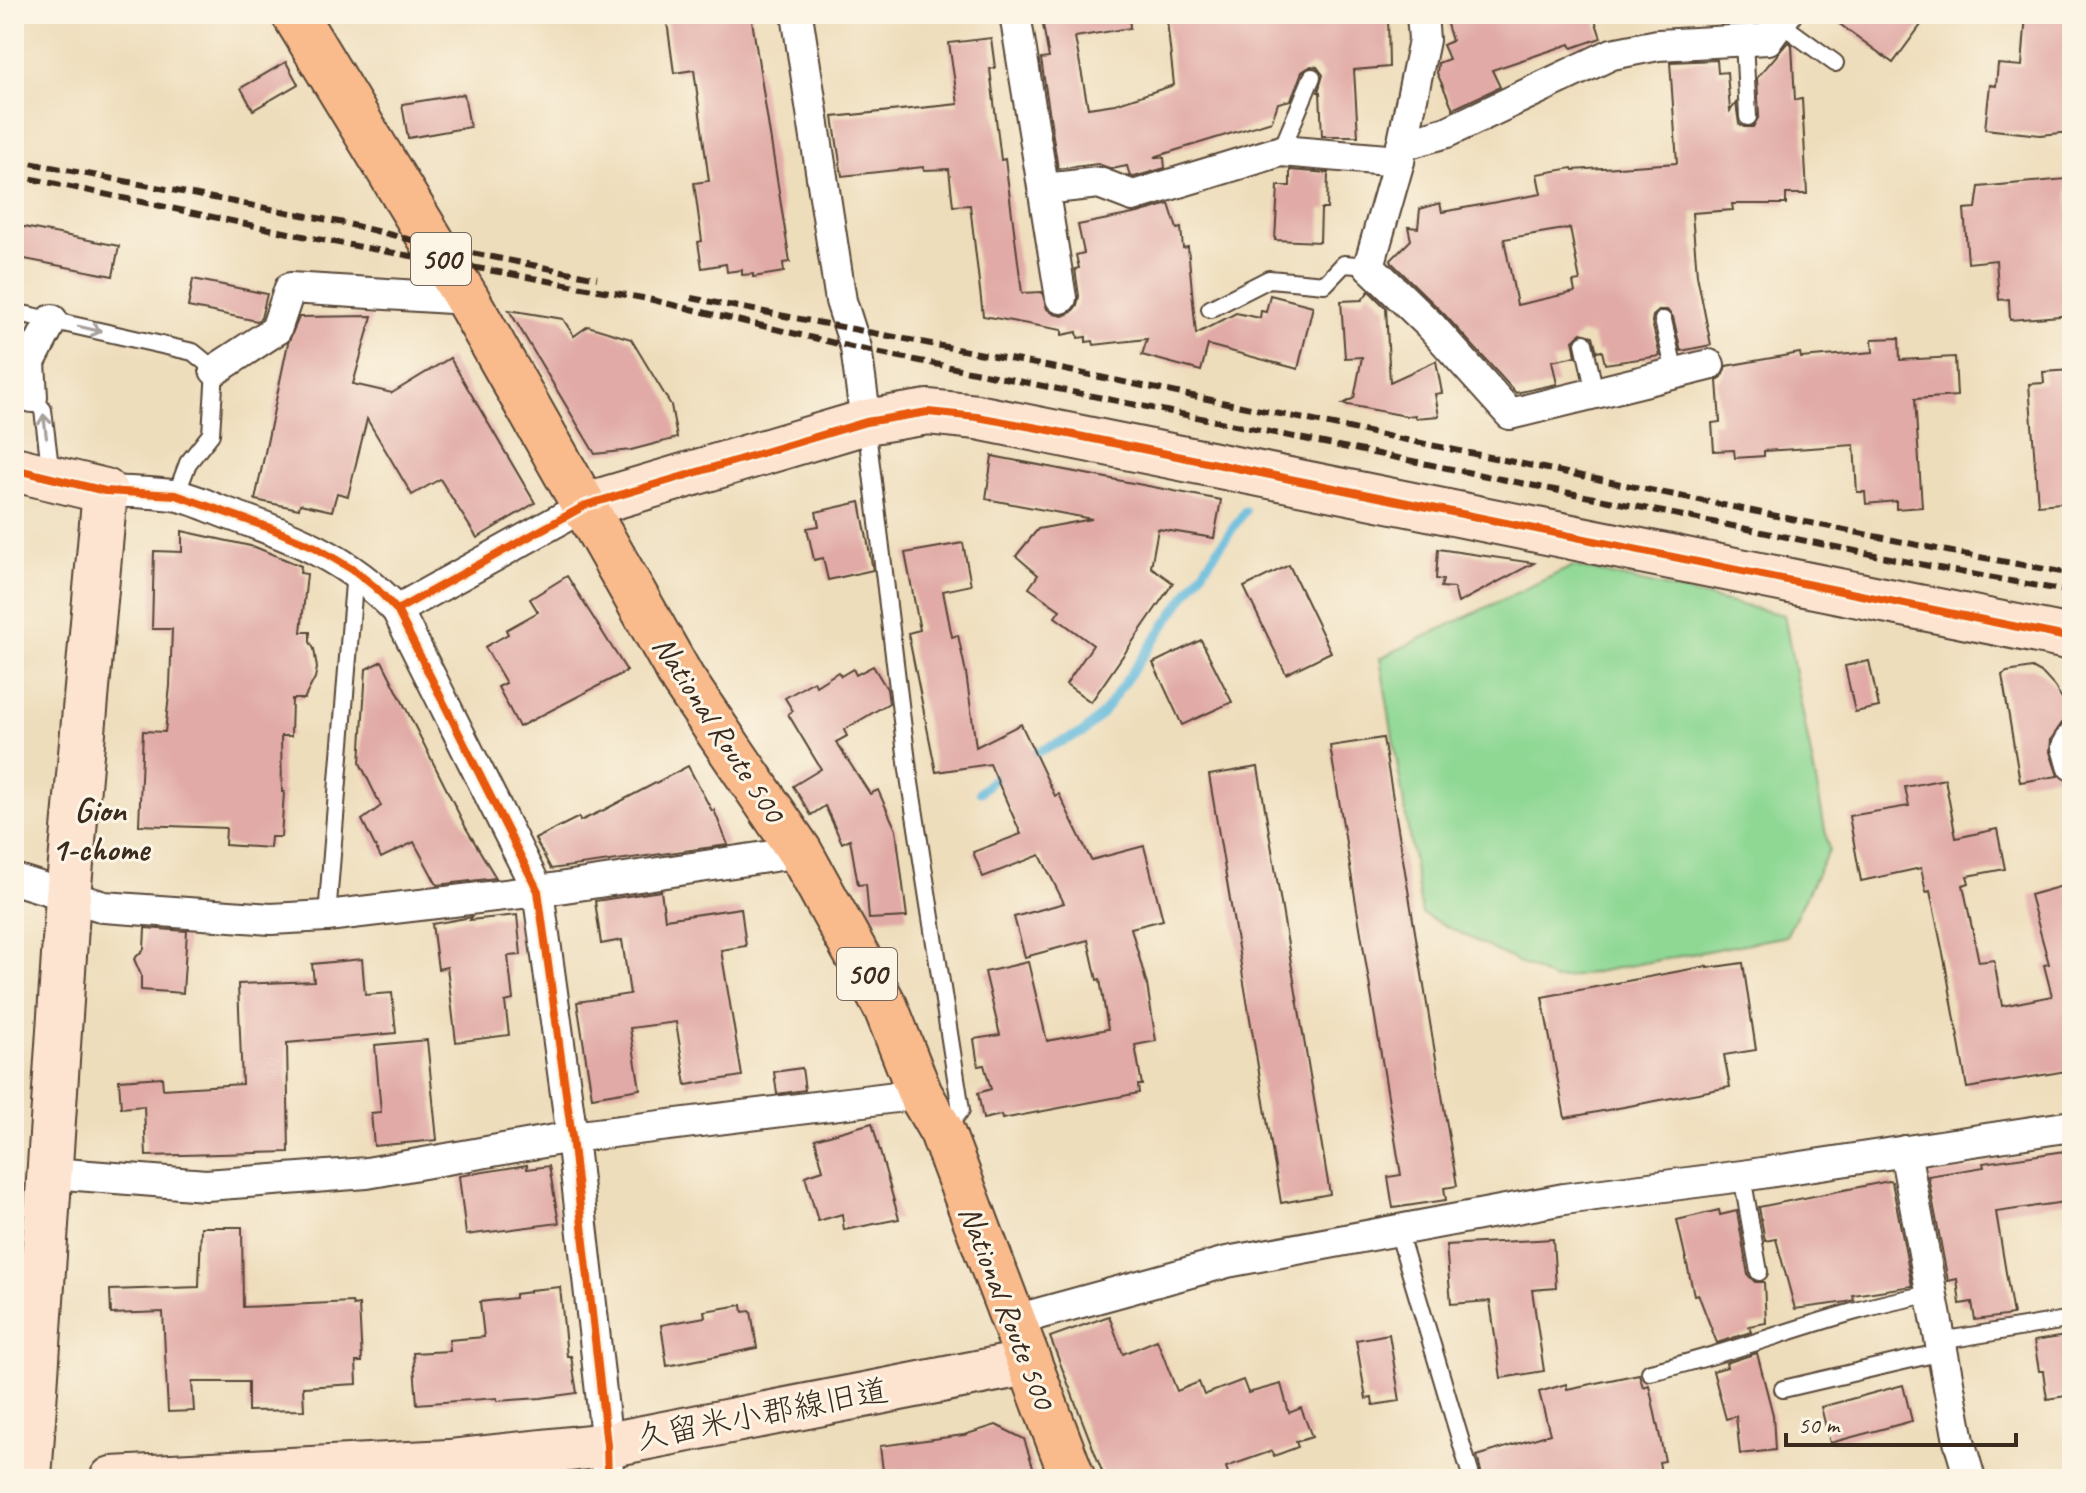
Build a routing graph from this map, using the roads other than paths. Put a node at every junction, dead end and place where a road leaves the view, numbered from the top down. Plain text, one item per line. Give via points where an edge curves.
1 (294, 14) edge
2 (797, 14) edge
3 (1015, 14) edge
4 (1422, 14) edge
5 (1783, 19) edge
6 (1744, 41) junction
7 (1835, 63) dead end
8 (1312, 77) dead end
9 (1748, 117) dead end
10 (1281, 151) junction
11 (1401, 153) junction
12 (1044, 189) junction
13 (1369, 266) junction
14 (1061, 298) dead end
15 (467, 299) junction
16 (1210, 309) dead end
17 (14, 312) edge
18 (52, 320) junction
19 (1663, 320) dead end
20 (1584, 343) dead end
21 (1709, 365) dead end
22 (215, 370) junction
23 (1675, 373) junction
24 (1595, 393) junction
25 (23, 395) edge
26 (866, 422) junction
27 (32, 473) edge
28 (105, 491) junction
29 (176, 495) junction
30 (586, 505) junction
31 (355, 571) junction
32 (397, 610) junction
33 (2072, 638) edge
34 (2072, 738) edge
35 (2072, 765) edge
36 (800, 852) junction
37 (14, 879) edge
38 (538, 891) junction
39 (68, 896) junction
40 (327, 916) junction
41 (920, 1094) junction
42 (2072, 1126) edge
43 (942, 1132) junction
44 (572, 1137) junction
45 (1905, 1151) junction
46 (51, 1173) junction
47 (1742, 1176) junction
48 (1398, 1231) junction
49 (1759, 1272) dead end
50 (1931, 1294) junction
51 (2072, 1319) edge
52 (1012, 1321) junction
53 (1941, 1346) junction
54 (1028, 1363) junction
55 (1650, 1372) dead end
56 (1783, 1389) dead end
57 (608, 1462) edge
58 (29, 1479) edge
59 (112, 1479) edge
60 (1073, 1479) edge
61 (1472, 1479) edge
62 (1970, 1479) edge

1 - 15 highway, National Route 500 / 500
2 - 26 street via 841,301 856,348
3 - 12 street
4 - 11 street via 1424,40
5 - 6 street via 1768,39
5 - 7 lane
6 - 9 lane
6 - 11 street via 1658,45 1612,54
8 - 10 lane
10 - 11 street
10 - 12 street via 1133,196 1099,183
11 - 13 street
12 - 14 street
13 - 16 lane via 1344,264 1325,284 1269,279
13 - 24 street via 1510,414
15 - 22 street via 290,288 276,330
15 - 30 highway, National Route 500 / 500
17 - 18 lane
18 -> 22 lane via 193,352
18 - 25 street via 30,362
19 - 23 lane
20 - 24 lane
21 - 23 street
22 - 29 lane via 211,434 188,463
23 - 24 street
27 -> 25 lane via 43,410
26 - 30 street
26 - 33 street via 928,412 977,417
26 - 43 lane via 908,770 961,1110
27 - 28 street
28 - 29 street
28 - 39 street
29 - 31 street via 315,547
30 - 32 street
30 - 36 highway, National Route 500 / 500 via 683,680
31 - 32 street
31 - 40 lane
32 - 38 street
34 - 35 street via 2067,747
36 - 38 street
36 - 41 highway, National Route 500 / 500 via 886,1008
37 - 39 street
38 - 40 street
38 - 44 street
39 - 40 street via 104,907 216,916
39 - 46 street
41 - 43 highway, National Route 500 / 500
41 - 44 street
42 - 45 street
43 - 52 highway, National Route 500 / 500
44 - 46 street via 323,1177 206,1185
44 - 57 street
45 - 47 street
45 - 50 street
46 - 58 street
47 - 48 street via 1564,1199
47 - 49 lane
48 - 52 street via 1227,1262
48 - 61 lane
50 - 53 street
50 - 55 lane via 1809,1323
51 - 53 lane
52 - 54 highway, National Route 500 / 500
53 - 56 lane
53 - 62 street
54 - 57 street, 久留米小郡線旧道
54 - 60 highway, National Route 500 / 500
57 - 59 street, 久留米小郡線旧道 via 449,1462

